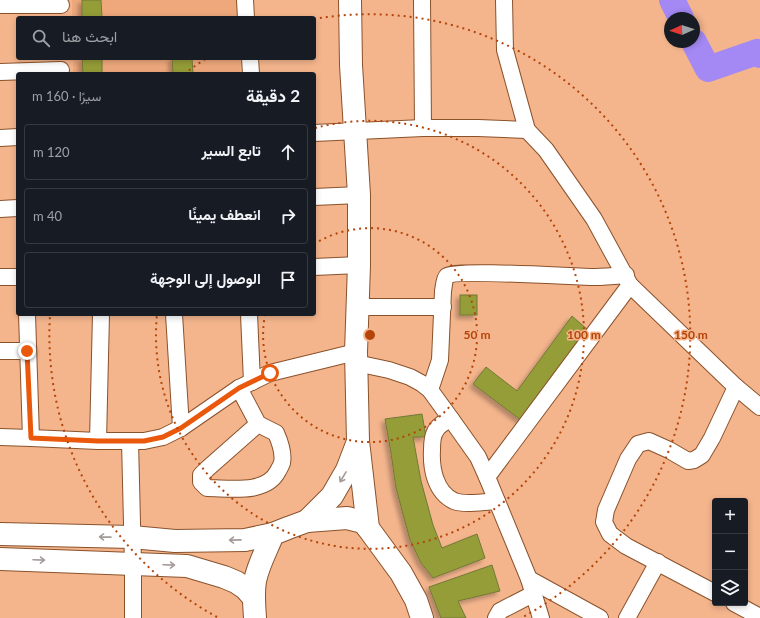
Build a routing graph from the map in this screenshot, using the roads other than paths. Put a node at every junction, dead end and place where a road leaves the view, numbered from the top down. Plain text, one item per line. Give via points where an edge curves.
1 (245, 0) edge
2 (350, 0) edge
3 (422, 0) edge
4 (504, 0) edge
5 (0, 6) edge
6 (61, 8) edge
7 (246, 16) edge
8 (250, 60) edge
9 (61, 67) edge
10 (0, 72) edge
11 (251, 72) edge
12 (423, 128) junction
13 (527, 130) junction
14 (355, 132) junction
15 (316, 133) edge
16 (16, 137) edge
17 (0, 138) edge
18 (359, 195) junction
19 (316, 197) edge
20 (16, 208) edge
21 (0, 209) edge
22 (360, 265) junction
23 (316, 267) edge
24 (0, 277) edge
25 (16, 278) edge
26 (628, 280) junction
27 (359, 307) junction
28 (443, 307) junction
29 (27, 316) edge
30 (101, 316) edge
31 (174, 316) edge
32 (249, 316) edge
33 (0, 351) edge
34 (27, 351) junction
35 (356, 358) junction
36 (245, 385) junction
37 (736, 387) junction
38 (430, 390) junction
39 (760, 407) edge
40 (452, 419) junction
41 (258, 424) junction
42 (181, 428) junction
43 (0, 438) edge
44 (31, 438) junction
45 (98, 441) junction
46 (130, 441) junction
47 (358, 441) junction
48 (487, 477) junction
49 (497, 501) junction
50 (307, 521) junction
51 (368, 528) junction
52 (0, 534) edge
53 (273, 534) junction
54 (132, 537) junction
55 (0, 559) edge
56 (658, 562) junction
57 (133, 564) junction
58 (531, 586) junction
59 (712, 591) edge
60 (254, 597) junction
61 (740, 606) edge
62 (760, 616) edge
63 (133, 618) edge
64 (255, 618) edge
65 (422, 618) edge
66 (496, 618) edge
67 (541, 618) edge
68 (600, 618) edge
69 (627, 618) edge

1 - 7 street
2 - 14 main road
3 - 12 street
4 - 13 street via 505,50
5 - 6 street
8 - 11 street
9 - 10 street
12 - 13 street
12 - 14 street
13 - 26 street via 546,150 594,219
14 - 15 street
14 - 18 main road
16 - 17 street
18 - 19 street
18 - 22 main road
20 - 21 street
22 - 23 street
22 - 27 main road
24 - 25 street
26 - 28 street via 452,274 445,280
26 - 37 street
26 - 48 street
27 - 28 street
27 - 35 main road
28 - 38 street via 440,360
29 - 34 street
30 - 45 street
31 - 42 street
32 - 36 street
33 - 34 street
34 - 44 street
35 - 36 street via 270,373
35 - 38 street via 410,377
35 - 47 main road
36 - 41 street
36 - 42 street
37 - 39 street
37 - 56 street via 702,456 688,461 649,441 638,444 628,458 606,510 604,522 610,534 626,546
38 - 40 street
40 - 48 street via 478,457
40 - 49 street via 442,424 432,441 432,465 440,487 447,496 462,503
41 - 41 street via 202,475 201,482 207,488 248,489 262,486 275,476 282,462 282,446 276,433
42 - 46 street via 163,437
43 - 44 street
44 - 45 street
45 - 46 street
46 - 54 street
47 -> 50 main road via 347,470 332,496
47 - 51 main road
48 - 49 street
49 - 58 street
50 - 51 main road via 347,518 363,522
50 - 53 main road
51 - 65 main road via 401,574 416,600
54 -> 52 main road
53 -> 54 main road via 245,540 175,541
53 - 60 main road via 257,574
54 - 57 street
55 -> 57 main road
56 - 59 street
56 - 69 street
57 -> 60 main road via 186,566 224,576 245,588
57 - 63 street
58 - 66 street via 500,611
58 - 67 street
58 - 68 street
60 - 64 main road
61 - 62 street

